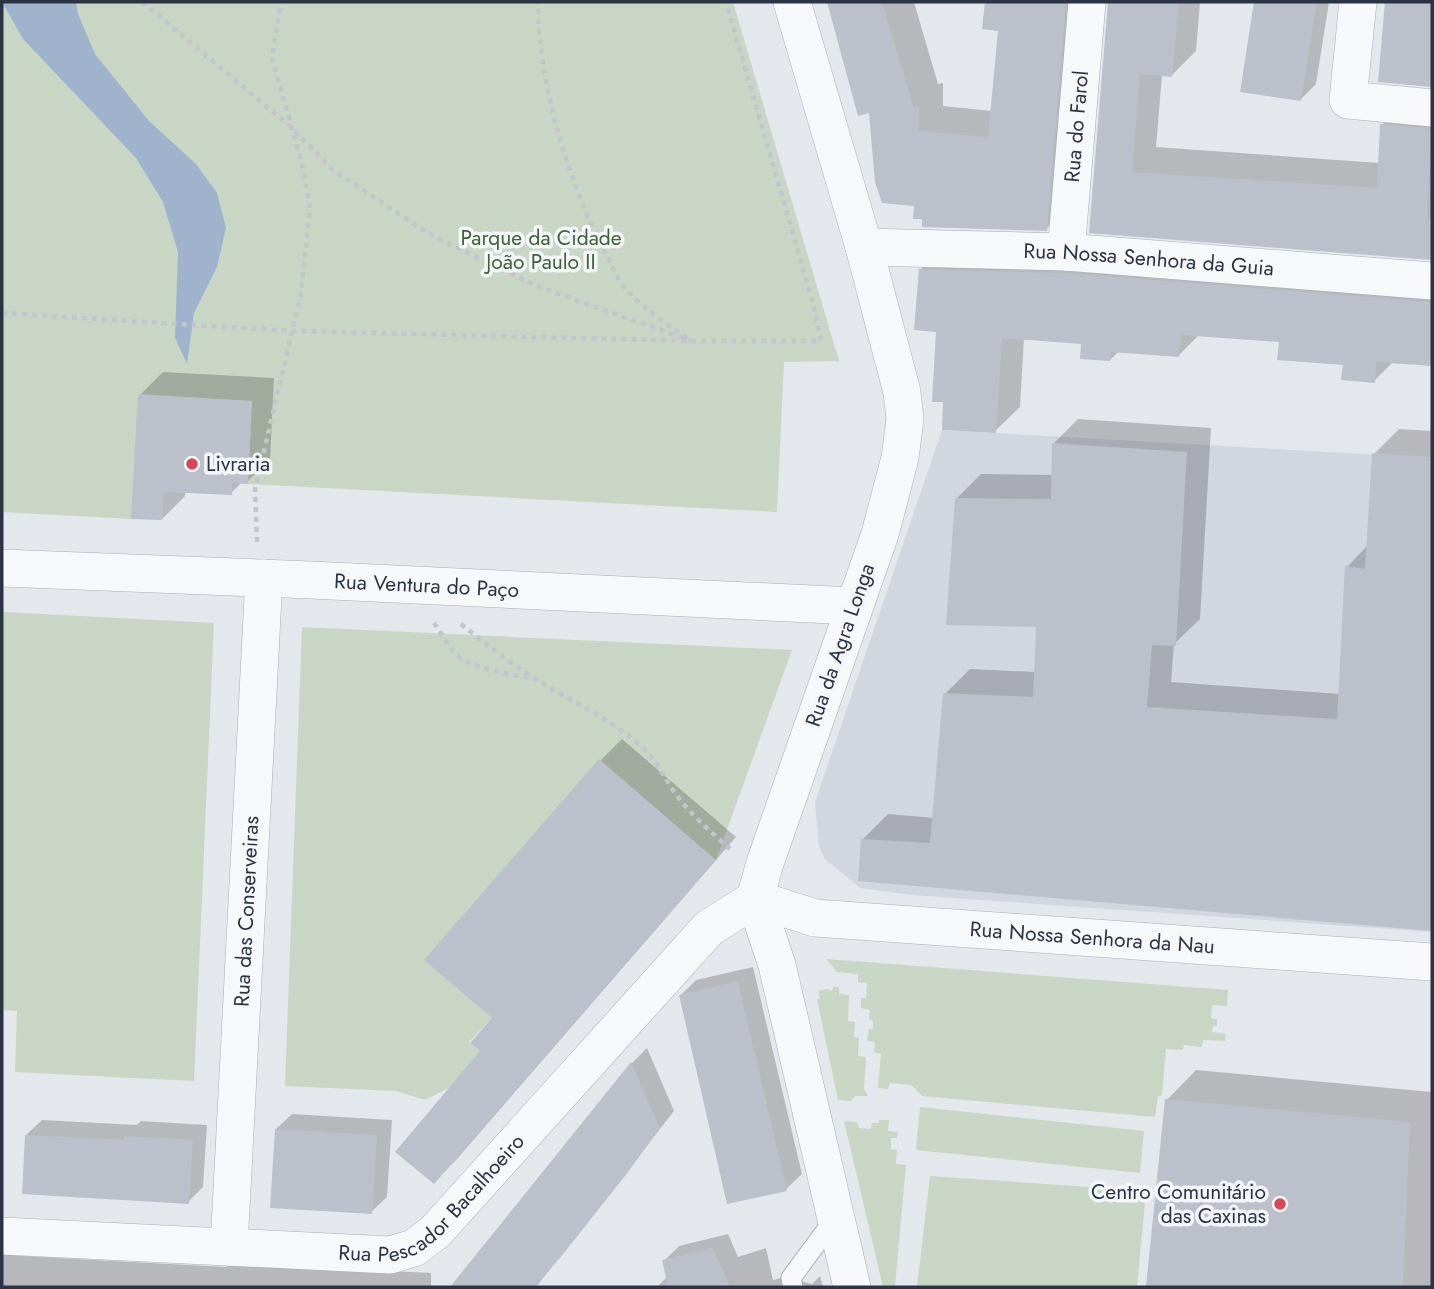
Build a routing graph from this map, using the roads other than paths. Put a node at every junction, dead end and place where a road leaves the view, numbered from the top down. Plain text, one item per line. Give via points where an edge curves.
1 (792, 2) edge
2 (1087, 2) edge
3 (1358, 2) edge
4 (1432, 108) edge
5 (864, 247) junction
6 (1066, 252) junction
7 (1432, 281) edge
8 (260, 563) junction
9 (2, 568) edge
10 (853, 606) junction
11 (755, 899) junction
12 (1432, 962) edge
13 (836, 1216) junction
14 (2, 1236) edge
15 (229, 1247) junction
16 (793, 1287) edge
17 (852, 1287) edge

1 - 5 street, Rua da Agra Longa
2 - 6 street, Rua do Farol
3 - 4 street via 1348,100
5 - 6 street, Rua Nossa Senhora da Guia
5 - 10 street, Rua da Agra Longa via 905,419 880,534
6 - 7 street, Rua Nossa Senhora da Guia
8 - 9 street, Rua Ventura do Paço
8 - 10 street, Rua Ventura do Paço
8 - 15 street, Rua das Conserveiras
10 - 11 street, Rua da Agra Longa
11 - 12 street, Rua Nossa Senhora da Nau via 815,918
11 - 13 street via 777,965
11 - 15 street, Rua Pescador Bacalhoeiro via 709,928 435,1232 414,1248 390,1255
13 - 16 lane via 791,1278
13 - 17 street
14 - 15 street, Rua Pescador Bacalhoeiro

